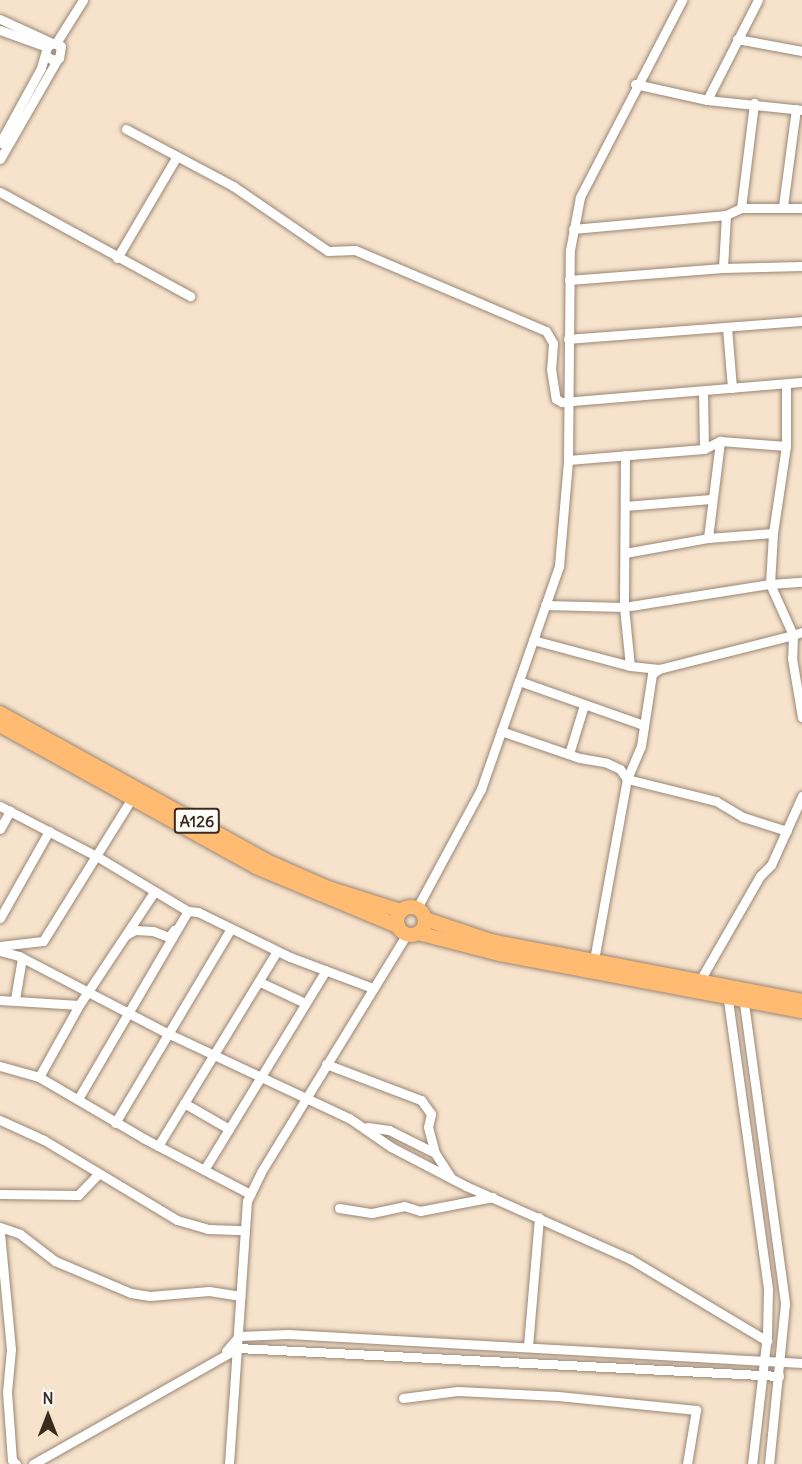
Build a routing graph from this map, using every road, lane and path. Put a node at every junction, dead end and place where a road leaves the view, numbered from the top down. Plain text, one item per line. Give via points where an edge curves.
1 (83, 0) edge
2 (682, 0) edge
3 (758, 0) edge
4 (0, 19) edge
5 (0, 30) edge
6 (737, 39) junction
7 (34, 45) junction
8 (53, 47) junction
9 (802, 51) edge
10 (41, 68) junction
11 (635, 84) junction
12 (707, 100) junction
13 (754, 103) junction
14 (799, 109) edge
15 (126, 129) dead end
16 (0, 143) edge
17 (177, 156) junction
18 (0, 159) edge
19 (0, 192) edge
20 (783, 206) junction
21 (741, 208) junction
22 (802, 208) edge
23 (726, 215) junction
24 (573, 229) junction
25 (117, 258) junction
26 (802, 266) edge
27 (723, 268) junction
28 (569, 280) junction
29 (190, 296) dead end
30 (802, 321) edge
31 (727, 328) junction
32 (568, 339) junction
33 (802, 382) edge
34 (786, 384) junction
35 (732, 388) junction
36 (703, 391) junction
37 (570, 401) junction
38 (720, 441) junction
39 (786, 446) junction
40 (704, 449) junction
41 (625, 455) junction
42 (568, 460) junction
43 (711, 500) junction
44 (625, 506) junction
45 (772, 533) junction
46 (708, 538) junction
47 (625, 553) junction
48 (802, 582) edge
49 (770, 584) junction
50 (545, 605) junction
51 (624, 607) junction
52 (797, 634) edge
53 (533, 640) junction
54 (630, 666) junction
55 (659, 669) junction
56 (519, 681) junction
57 (584, 705) junction
58 (0, 713) edge
59 (802, 717) edge
60 (0, 725) edge
61 (644, 725) junction
62 (501, 731) junction
63 (569, 753) junction
64 (627, 779) junction
65 (802, 796) edge
66 (132, 798) junction
67 (0, 806) edge
68 (10, 811) junction
69 (802, 824) edge
70 (789, 827) junction
71 (0, 830) edge
72 (49, 831) junction
73 (98, 858) junction
74 (154, 892) junction
75 (188, 911) junction
76 (401, 911) junction
77 (421, 914) junction
78 (0, 918) edge
79 (230, 930) junction
80 (408, 931) junction
81 (124, 936) junction
82 (0, 945) edge
83 (0, 951) edge
84 (277, 951) junction
85 (22, 958) junction
86 (594, 960) junction
87 (326, 970) junction
88 (260, 982) junction
89 (699, 982) junction
90 (373, 988) junction
91 (727, 992) junction
92 (87, 993) junction
93 (743, 995) junction
94 (15, 999) junction
95 (0, 1000) edge
96 (802, 1001) edge
97 (305, 1003) junction
98 (79, 1005) junction
99 (802, 1011) edge
100 (127, 1013) junction
101 (165, 1032) junction
102 (213, 1055) junction
103 (326, 1064) junction
104 (0, 1066) edge
105 (39, 1077) junction
106 (259, 1078) junction
107 (306, 1097) junction
108 (78, 1099) junction
109 (184, 1102) junction
110 (0, 1120) edge
111 (115, 1123) junction
112 (365, 1127) junction
113 (229, 1129) junction
114 (158, 1146) junction
115 (435, 1153) junction
116 (204, 1170) junction
117 (99, 1173) junction
118 (451, 1178) junction
119 (0, 1194) edge
120 (250, 1194) junction
121 (493, 1197) junction
122 (339, 1208) dead end
123 (539, 1217) junction
124 (0, 1227) edge
125 (244, 1230) junction
126 (0, 1233) edge
127 (241, 1297) junction
128 (4, 1303) edge
129 (239, 1336) junction
130 (767, 1341) junction
131 (528, 1346) junction
132 (11, 1348) junction
133 (238, 1348) junction
134 (0, 1349) edge
135 (225, 1352) junction
136 (765, 1360) junction
137 (781, 1361) junction
138 (802, 1363) edge
139 (764, 1374) junction
140 (779, 1376) junction
141 (4, 1393) edge
142 (403, 1398) dead end
143 (16, 1464) edge
144 (33, 1464) edge
145 (229, 1464) edge
146 (687, 1464) edge
147 (752, 1464) edge
148 (769, 1464) edge

1 - 8 street
2 - 11 street
3 - 6 street
4 - 8 street
5 - 7 street
6 - 9 street
6 - 12 street
7 - 8 street
7 - 10 street
8 - 10 street
8 - 18 street via 57,60
10 - 16 street
11 - 12 street
11 - 24 street via 580,197
12 - 13 street
13 - 14 street
13 - 21 street
14 - 20 street
15 - 17 street
17 - 25 street
17 - 37 street via 233,186 328,251 354,250 546,331 553,343 556,399
19 - 25 street
20 - 21 street
20 - 22 street
21 - 23 street
23 - 24 street
23 - 27 street
24 - 28 street
25 - 29 street
26 - 27 street
27 - 28 street
28 - 32 street
30 - 31 street
31 - 32 street
31 - 35 street
32 - 37 street
33 - 34 street
34 - 35 street
34 - 39 street
35 - 36 street
36 - 37 street
36 - 40 street
37 - 42 street
38 - 39 street
38 - 40 street
38 - 43 street
39 - 45 street
40 - 41 street
41 - 42 street
41 - 44 street
42 - 50 street via 561,551
43 - 44 street
43 - 46 street
44 - 47 street
45 - 46 street
45 - 49 street
46 - 47 street
47 - 51 street
48 - 49 street
49 - 51 street
49 - 52 street
50 - 51 street
50 - 53 street
51 - 54 street
52 - 55 street
52 - 59 street via 794,682
53 - 54 street
53 - 56 street
54 - 55 street
55 - 61 street via 652,674
56 - 57 street
56 - 62 street
57 - 61 street
57 - 63 street
58 - 76 highway, A126 via 271,863 328,888
60 - 66 highway, A126
61 - 64 street via 641,746
62 - 63 street
62 - 77 street via 472,808
63 - 64 street via 607,763 620,769
64 - 70 street via 716,801 743,817
64 - 86 street
65 - 70 street
66 - 73 street
66 - 80 highway, A126 via 281,879
67 - 68 street
68 - 71 street
68 - 72 street
69 - 70 street
70 - 89 street via 771,865 760,876
72 - 73 street
72 - 78 street
73 - 74 street
73 - 82 street via 44,941
74 - 75 street
74 - 81 street
75 - 79 street via 207,916
75 - 81 street via 169,937 135,930
75 - 100 street
76 - 77 highway, A126
76 - 80 highway
77 - 80 highway
77 - 86 highway, A126 via 491,941
79 - 84 street
79 - 101 street
80 - 90 street
80 - 91 highway, A126 via 500,954
81 - 92 street
83 - 85 street
84 - 87 street
84 - 88 street
85 - 92 street
85 - 94 street
86 - 89 highway, A126
87 - 90 street
87 - 97 street
88 - 97 street
88 - 102 street
89 - 91 highway, A126
90 - 103 street
91 - 93 highway, A126
91 - 130 street via 765,1266
92 - 98 street
92 - 100 street
93 - 96 highway, A126
93 - 99 highway, A126
93 - 137 street via 785,1304
94 - 95 street
94 - 98 street
97 - 106 street
98 - 105 street
100 - 101 street
100 - 108 street
101 - 102 street
101 - 111 street
102 - 106 street
102 - 109 street
103 - 107 street
103 - 115 street via 421,1100 432,1114 428,1126
104 - 105 street
105 - 108 street
106 - 107 street
106 - 113 street
107 - 112 street
107 - 120 street
108 - 111 street
109 - 113 street
109 - 114 street
110 - 117 street via 44,1140
111 - 114 street
112 - 115 street via 389,1130
112 - 118 street via 391,1147
113 - 116 street
114 - 116 street
115 - 118 street
116 - 120 street
117 - 119 street via 76,1195
117 - 125 street via 177,1220 208,1229
118 - 121 street
120 - 125 street
121 - 122 street via 420,1211 404,1206 372,1213
121 - 123 street
123 - 130 street via 630,1258
123 - 131 street
124 - 127 street via 20,1234 55,1261 131,1293 150,1296 209,1291
125 - 127 street
126 - 128 street
127 - 129 street
128 - 132 street
129 - 131 street via 333,1335
129 - 133 street
129 - 135 street
130 - 136 street
131 - 136 street
132 - 134 street
132 - 141 street
133 - 135 street
133 - 139 street
133 - 145 street
135 - 144 street
136 - 137 street
136 - 139 street
137 - 138 street
137 - 140 street
139 - 140 street
139 - 147 street
140 - 148 street
141 - 143 street via 12,1460
142 - 146 street via 458,1391 696,1410

